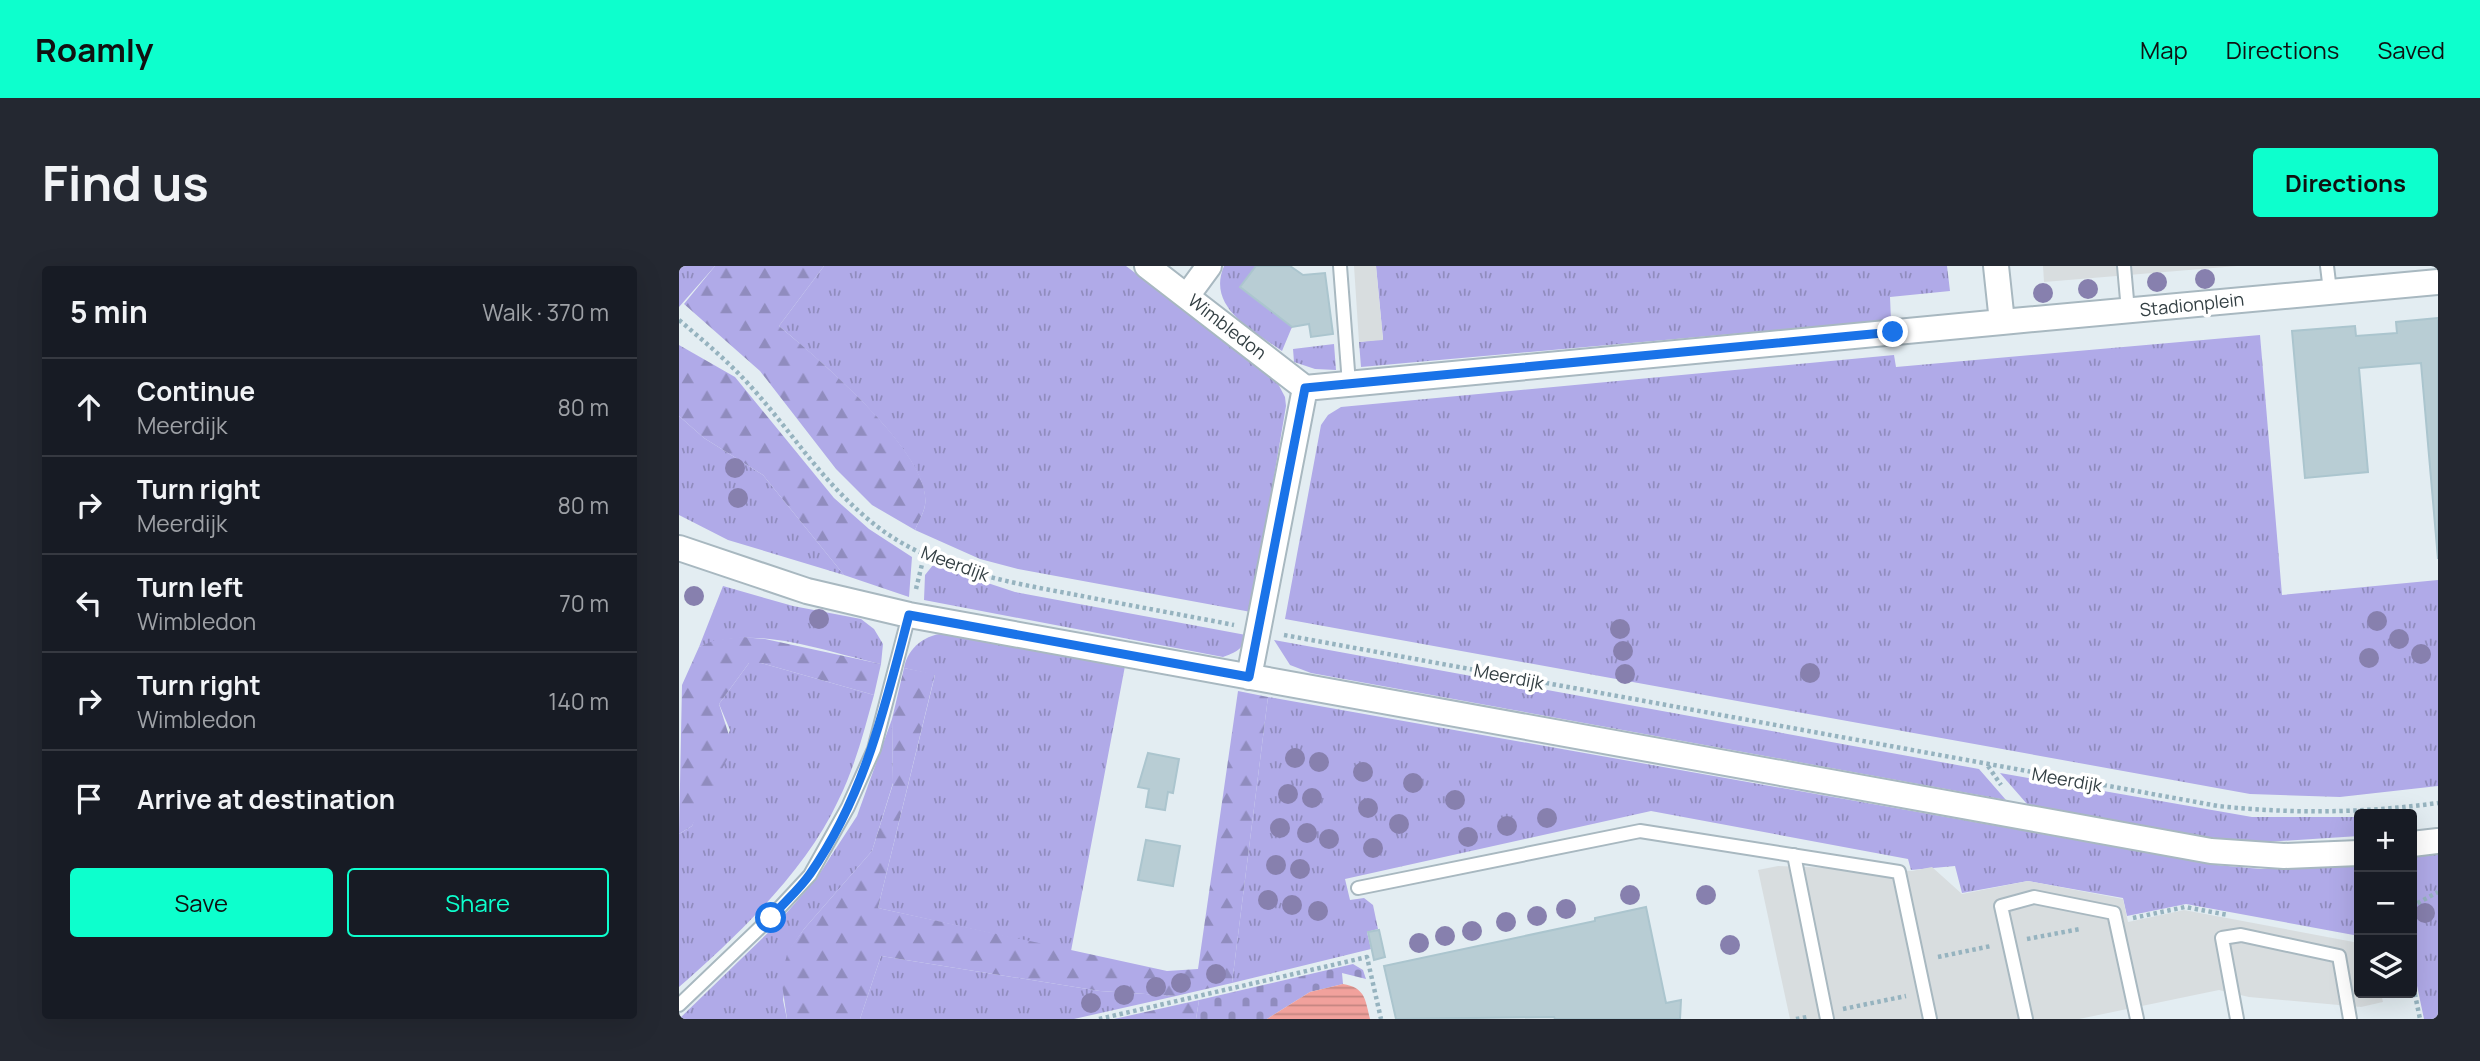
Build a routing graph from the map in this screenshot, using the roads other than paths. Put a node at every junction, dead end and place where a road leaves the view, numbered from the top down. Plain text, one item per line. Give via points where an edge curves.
1 (1147, 266) edge
2 (1209, 266) edge
3 (1340, 266) edge
4 (1996, 266) edge
5 (2124, 266) edge
6 (2327, 266) edge
7 (2438, 282) edge
8 (2330, 291) junction
9 (1187, 296) junction
10 (2128, 311) junction
11 (2002, 322) junction
12 (1349, 384) junction
13 (1305, 388) junction
14 (683, 546) edge
15 (909, 615) junction
16 (1249, 677) junction
17 (2354, 853) edge
18 (1794, 855) junction
19 (1359, 888) dead end
20 (679, 1006) edge
21 (1827, 1016) edge
22 (1930, 1019) edge
23 (2026, 1019) edge
24 (2137, 1019) edge
25 (2237, 1019) edge
26 (2350, 1019) edge

1 - 9 street, Wimbledon
2 - 9 street
3 - 12 lane
4 - 11 street
5 - 10 lane
6 - 8 lane
7 - 8 street, Stadionplein
8 - 10 street, Stadionplein
9 - 13 street, Wimbledon
10 - 11 street, Stadionplein
11 - 12 street
12 - 13 street
13 - 16 street
14 - 15 street via 741,571
15 - 16 street
15 - 20 lane via 874,749 810,875
16 - 17 street via 2211,851 2284,856
18 - 19 lane via 1640,831
18 - 21 lane
18 - 22 lane via 1899,872
23 - 24 lane via 2001,906 2034,897 2114,913
25 - 26 lane via 2222,938 2241,935 2339,956

